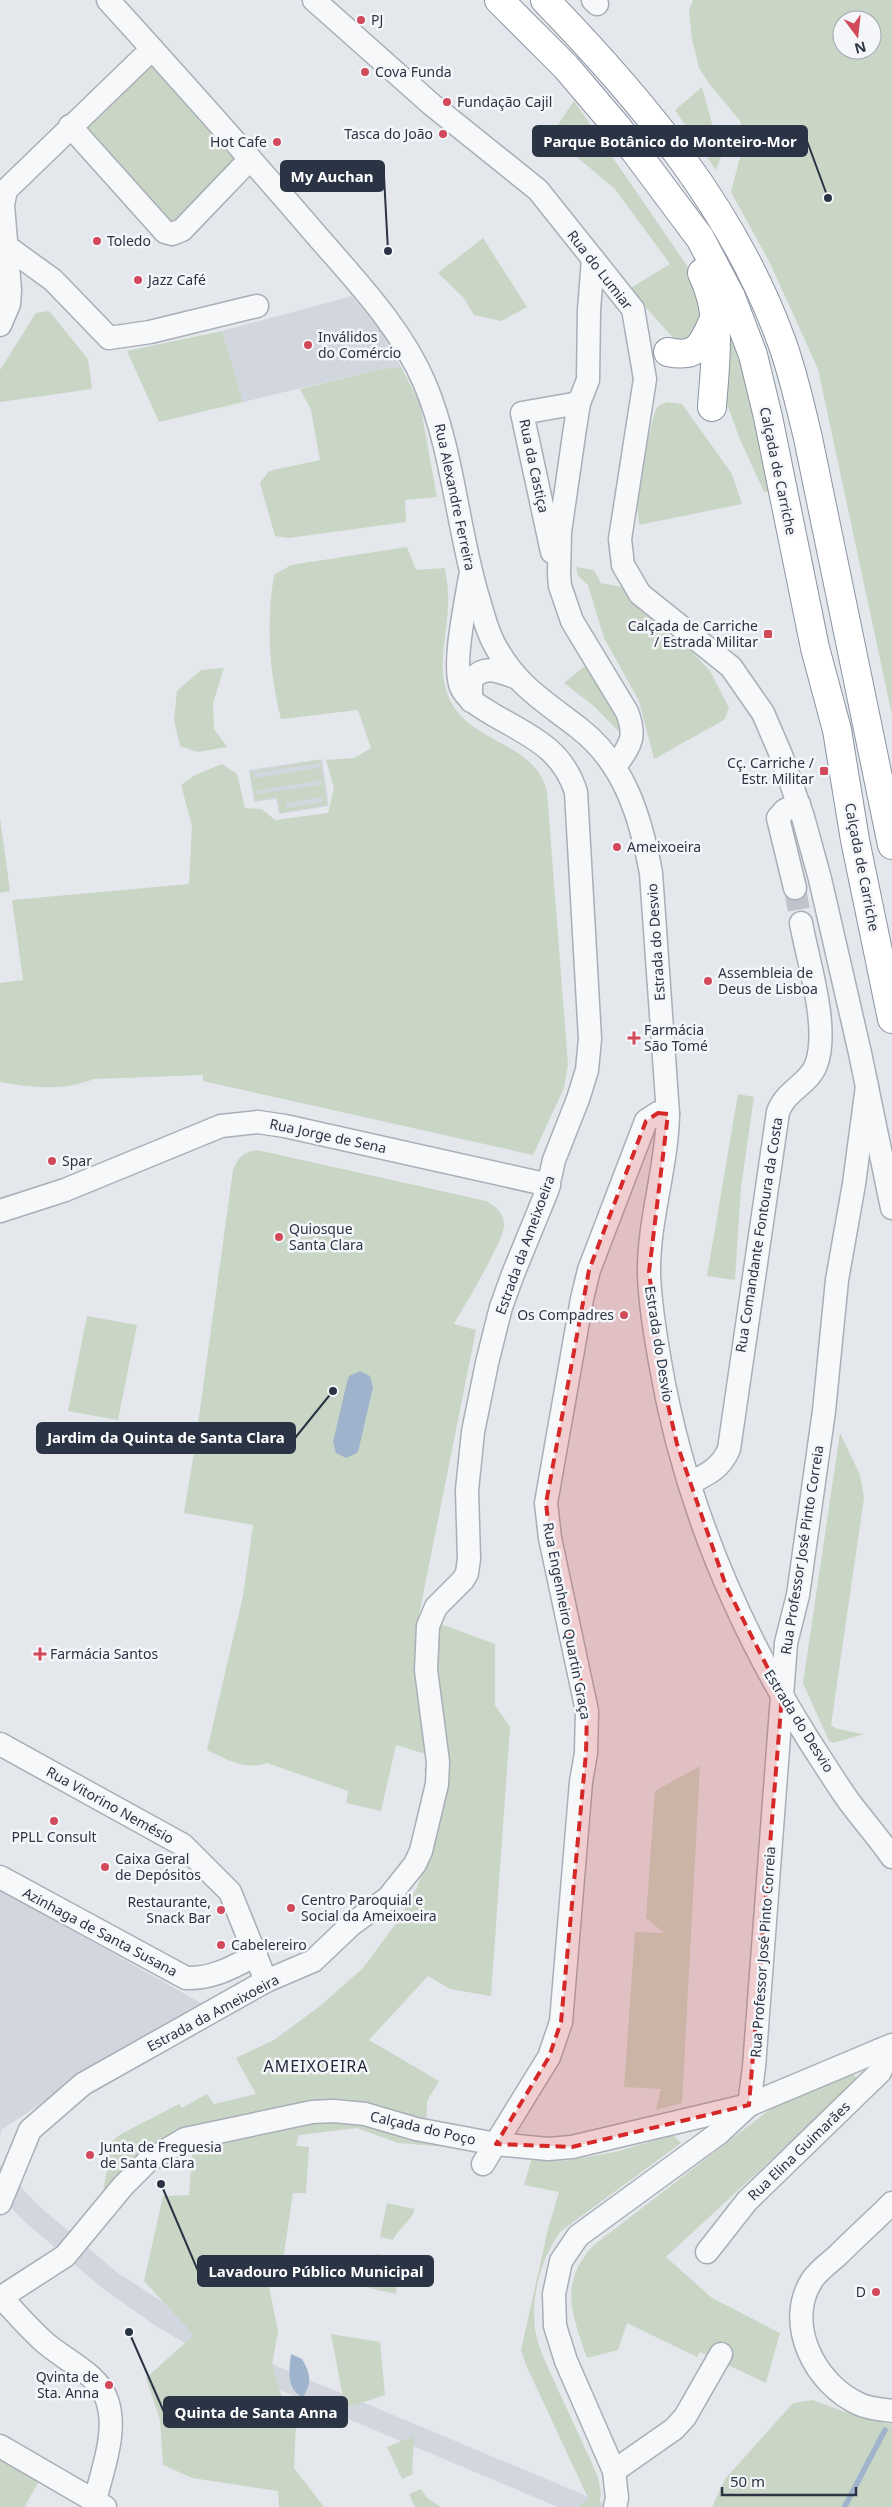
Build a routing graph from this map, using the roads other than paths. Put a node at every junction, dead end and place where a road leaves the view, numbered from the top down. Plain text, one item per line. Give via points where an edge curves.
1 (108, 0) edge
2 (499, 0) edge
3 (545, 0) edge
4 (324, 3) edge
5 (152, 49) junction
6 (70, 126) junction
7 (250, 159) junction
8 (658, 184) junction
9 (6, 246) junction
10 (593, 259) junction
11 (257, 306) dead end
12 (715, 315) junction
13 (0, 325) edge
14 (668, 352) dead end
15 (580, 403) junction
16 (712, 408) dead end
17 (470, 571) junction
18 (559, 575) junction
19 (515, 677) junction
20 (538, 698) joint
21 (471, 701) junction
22 (837, 730) junction
23 (616, 767) junction
24 (799, 804) junction
25 (891, 832) edge
26 (795, 888) tunnel mouth
27 (801, 923) tunnel mouth
28 (892, 1019) edge
29 (867, 1086) junction
30 (668, 1114) junction
31 (549, 1185) junction
32 (892, 1208) edge
33 (0, 1211) edge
34 (690, 1482) junction
35 (782, 1696) junction
36 (0, 1744) edge
37 (892, 1858) edge
38 (0, 1878) edge
39 (256, 1956) junction
40 (266, 1981) junction
41 (886, 2047) edge
42 (749, 2105) junction
43 (496, 2144) junction
44 (483, 2164) dead end
45 (0, 2203) edge
46 (892, 2203) edge
47 (707, 2252) dead end
48 (3, 2293) edge
49 (721, 2354) dead end
50 (892, 2411) edge
51 (0, 2446) edge
52 (614, 2471) junction
53 (100, 2504) edge
54 (615, 2507) edge

1 - 5 street, Rua Alexandre Ferreira
2 - 8 highway, Calçada de Carriche via 566,68 617,127
3 - 25 highway via 596,53 668,140 710,197 762,293 796,385
4 - 10 street, Rua do Lumiar via 431,104 538,190
5 - 6 street
5 - 7 street, Rua Alexandre Ferreira
6 - 7 street via 165,232 172,234 182,230
6 - 9 street via 6,190 2,206
7 - 17 street, Rua Alexandre Ferreira via 361,287 399,336 416,366 437,415
8 - 12 highway via 707,282 714,299
8 - 22 highway, Calçada de Carriche via 700,238 731,297 753,356 815,648
9 - 11 street via 53,280 108,338 150,332
9 - 13 street via 9,304
10 - 15 street, Rua da Castiça via 588,380
10 - 24 street, Rua do Lumiar via 633,309 645,379 620,539 623,565 640,594 731,667 763,713
12 - 14 highway via 703,344 692,354
12 - 16 highway
15 - 18 street, Rua da Castiça via 560,532
15 - 18 street, Rua da Castiça via 522,412
17 - 19 street, Rua Alexandre Ferreira via 484,620
17 - 21 street via 459,666 461,687
18 - 23 street, Rua da Castiça via 572,621 627,712 633,728 629,745
19 - 20 street, Rua Alexandre Ferreira
19 - 21 street via 493,669 478,672 471,680
20 - 23 street, Estrada do Desvio via 581,730
21 - 31 street, Estrada da Ameixoeira via 548,747 566,768 576,792 590,1040 583,1085 554,1160
22 - 25 highway via 864,817
22 - 28 highway, Calçada de Carriche via 855,840
23 - 30 street, Estrada do Desvio via 629,792 651,873
24 - 26 street via 785,810 778,818
24 - 29 street via 820,879
27 - 34 street, Rua Comandante Fontoura da Costa via 822,1028 817,1063 786,1096 778,1112 729,1449 716,1469
29 - 32 street
29 - 35 street, Rua Professor José Pinto Correia via 837,1280 824,1411 798,1595 786,1643
30 - 34 street, Estrada do Desvio via 649,1272 650,1298 665,1392
30 - 43 street, Rua Engenheiro Quartin Graça via 658,1113 646,1121 589,1270 546,1503 550,1538 587,1711 586,1753 561,2022 549,2057
31 - 33 street, Rua Jorge de Sena via 285,1126 245,1122 206,1131 77,1185
31 - 40 street, Estrada da Ameixoeira via 501,1308 487,1363 473,1432 467,1490 467,1573 436,1607 430,1620 426,1670 437,1745 437,1784 421,1851 415,1864 388,1898 352,1924 313,1961
34 - 35 street, Estrada do Desvio via 726,1586 752,1644
35 - 37 street, Estrada do Desvio via 848,1800
35 - 42 street, Rua Professor José Pinto Correia
36 - 39 street, Rua Vitorino Nemésio via 183,1845 230,1892
38 - 39 street, Azinhaga de Santa Susana via 186,1978 215,1976
39 - 40 street, Rua Vitorino Nemésio
40 - 45 street, Estrada da Ameixoeira via 83,2084 30,2130
41 - 42 street, Calçada do Poço
41 - 47 street, Rua Elina Guimarães via 880,2072 747,2201
42 - 43 street, Calçada do Poço via 572,2148
42 - 52 street via 719,2133 578,2236 561,2262 554,2294 555,2326 566,2361
43 - 44 street, Rua Engenheiro Quartin Graça
43 - 48 street, Calçada do Poço via 416,2129 366,2114 334,2111 312,2112 185,2139 148,2161 65,2256
46 - 50 street via 813,2278 803,2305 802,2325 806,2346 829,2383 857,2403
48 - 53 street via 41,2340 96,2381 108,2400 110,2423
49 - 52 street via 685,2417 674,2429
51 - 53 street
52 - 54 street

